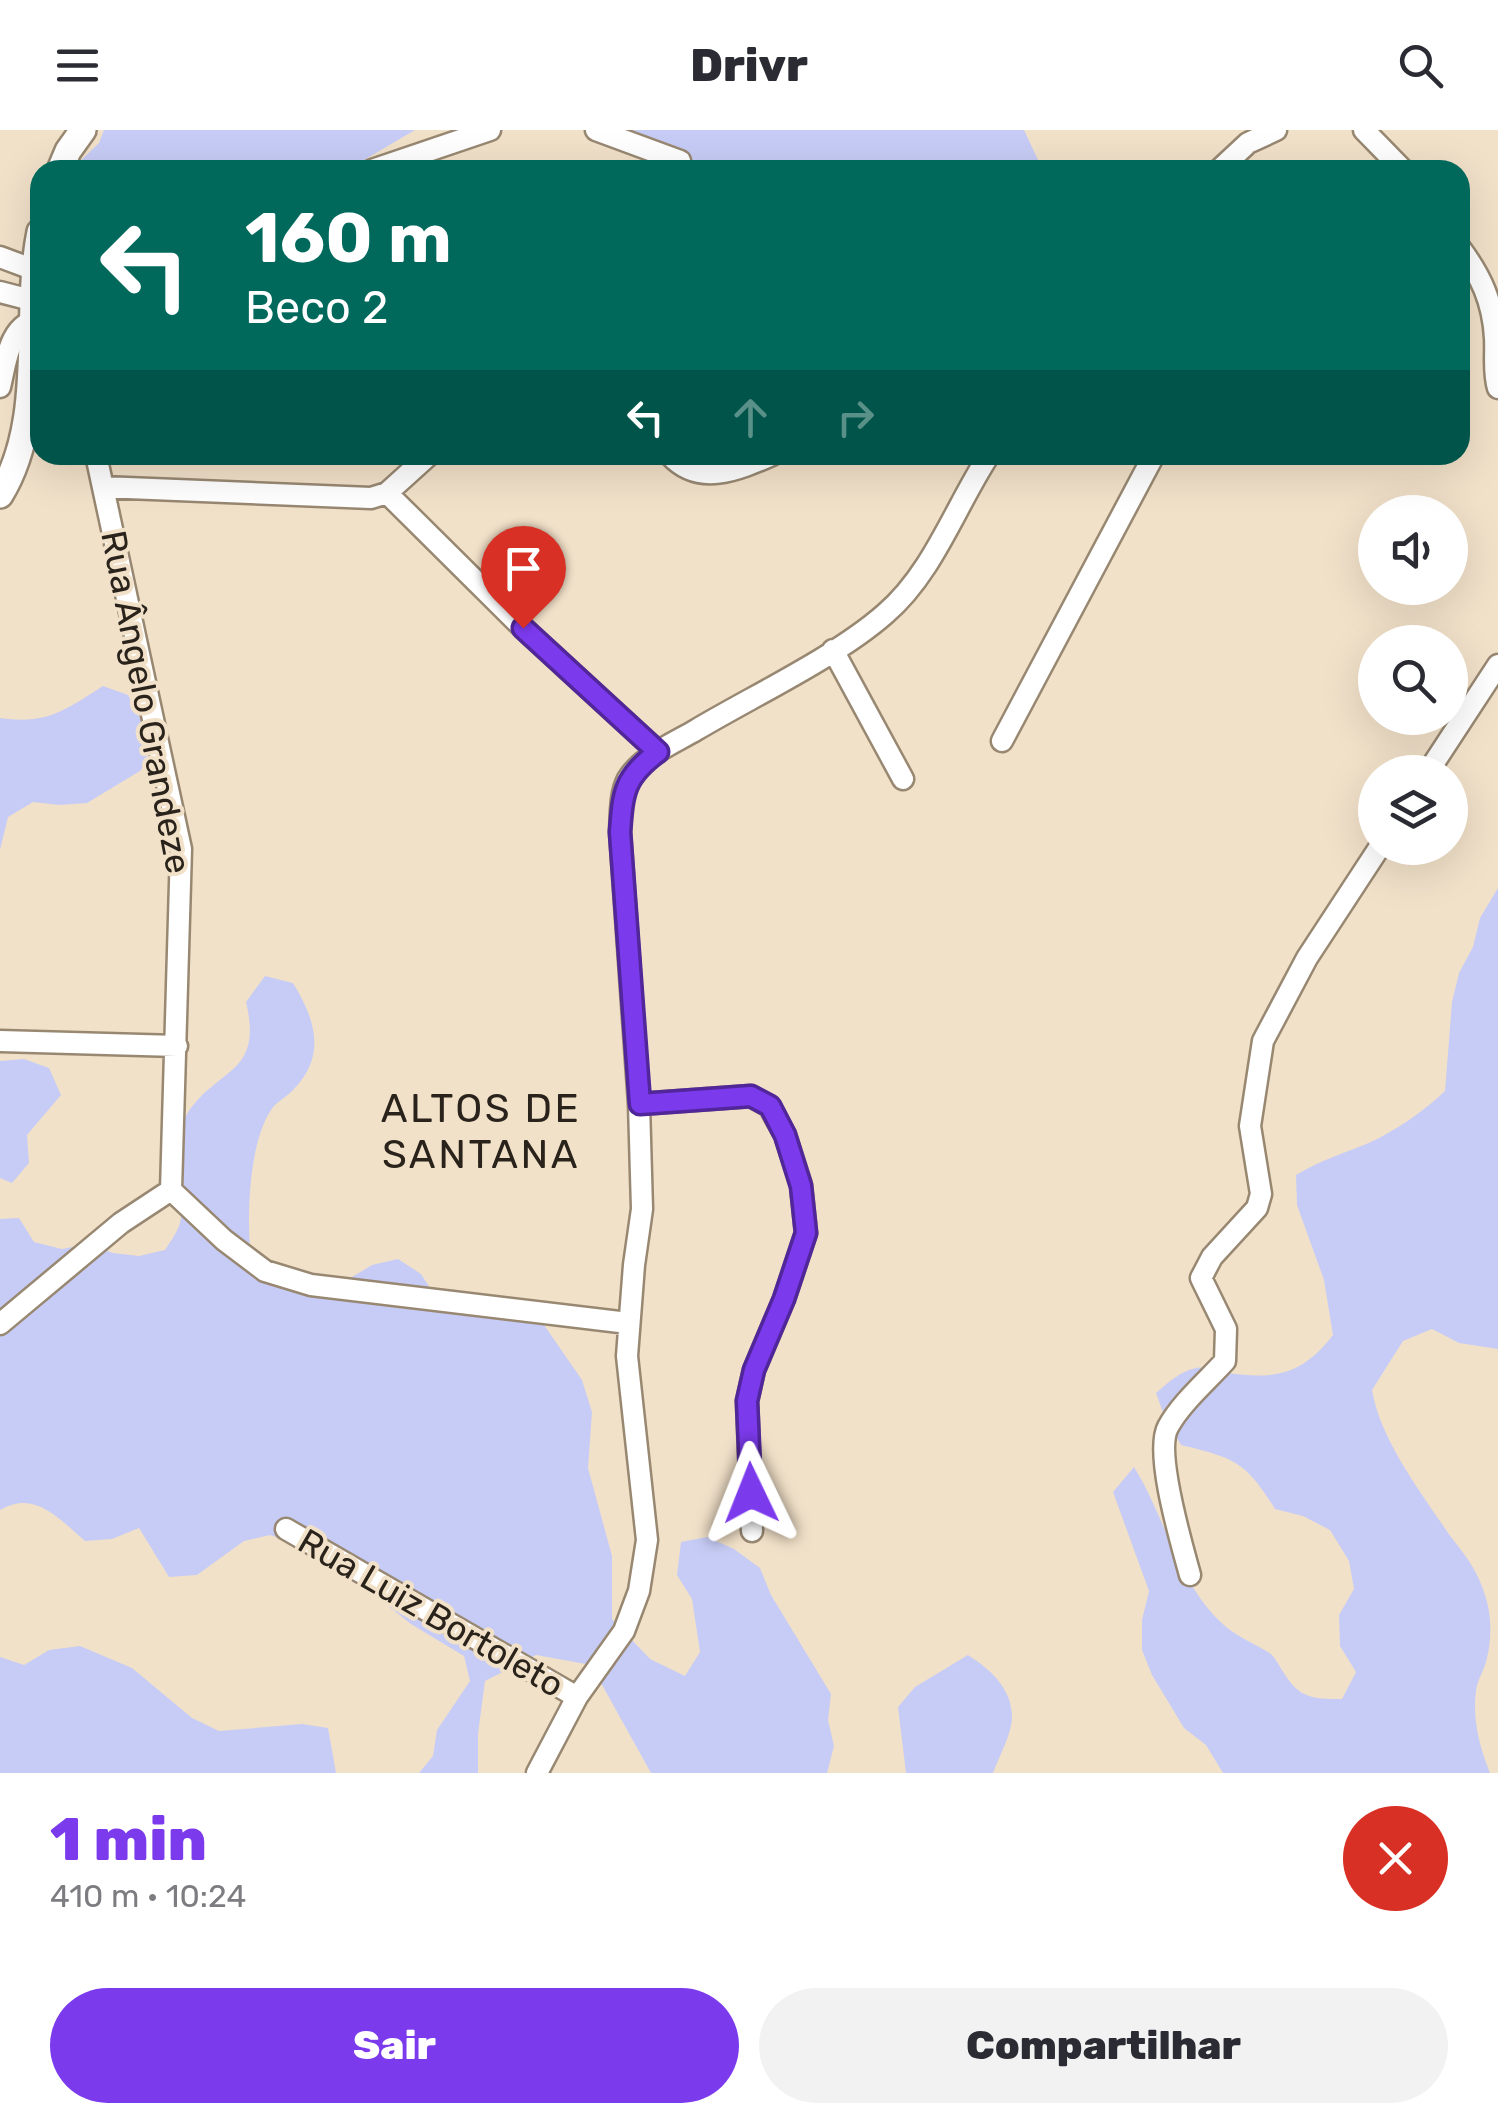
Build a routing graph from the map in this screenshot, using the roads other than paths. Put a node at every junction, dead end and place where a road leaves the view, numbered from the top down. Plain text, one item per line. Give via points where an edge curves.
1 (83, 130) edge
2 (490, 130) edge
3 (596, 130) edge
4 (1276, 130) edge
5 (1364, 130) edge
6 (1243, 137) edge
7 (64, 160) edge
8 (402, 160) edge
9 (677, 160) edge
10 (1226, 160) edge
11 (1393, 160) edge
12 (0, 256) edge
13 (1470, 262) edge
14 (30, 268) edge
15 (0, 292) edge
16 (30, 311) edge
17 (30, 317) edge
18 (30, 371) edge
19 (0, 387) edge
20 (1498, 388) edge
21 (98, 465) edge
22 (418, 465) edge
23 (679, 465) edge
24 (749, 465) edge
25 (984, 465) edge
26 (1149, 465) edge
27 (103, 487) junction
28 (387, 493) junction
29 (0, 495) edge
30 (833, 650) junction
31 (1498, 665) edge
32 (1002, 741) dead end
33 (658, 752) junction
34 (1439, 755) edge
35 (902, 779) dead end
36 (1368, 865) edge
37 (0, 1041) edge
38 (177, 1046) junction
39 (640, 1104) junction
40 (171, 1190) junction
41 (628, 1323) junction
42 (0, 1324) edge
43 (286, 1530) dead end
44 (752, 1531) dead end
45 (1190, 1575) dead end
46 (577, 1697) junction
47 (537, 1773) edge

1 - 7 street
2 - 8 street
3 - 9 street
4 - 6 street
5 - 11 street
6 - 10 street
12 - 14 street
13 - 20 street via 1488,294
15 - 16 street
17 - 19 street via 17,331
18 - 29 street via 27,418
21 - 27 street, Rua Ângelo Grandeze
22 - 28 street
23 - 24 street via 713,474
25 - 30 street via 905,594
26 - 32 street
27 - 28 street via 372,498
27 - 38 street, Rua Ângelo Grandeze via 182,849
28 - 33 street
30 - 33 street
30 - 35 street
31 - 34 street
33 - 39 street via 628,780 620,832
36 - 45 street via 1262,1041 1250,1126 1261,1194 1201,1278 1226,1329 1225,1361 1170,1424 1164,1448
37 - 38 street
38 - 40 street, Rua Ângelo Grandeze
39 - 41 street via 642,1210
39 - 44 street via 751,1096 770,1106 801,1186 806,1233 747,1401
40 - 41 street via 264,1271 310,1286
40 - 42 street via 121,1222
41 - 46 street via 647,1540 624,1632
43 - 46 street, Rua Luiz Bortoleto
46 - 47 street

